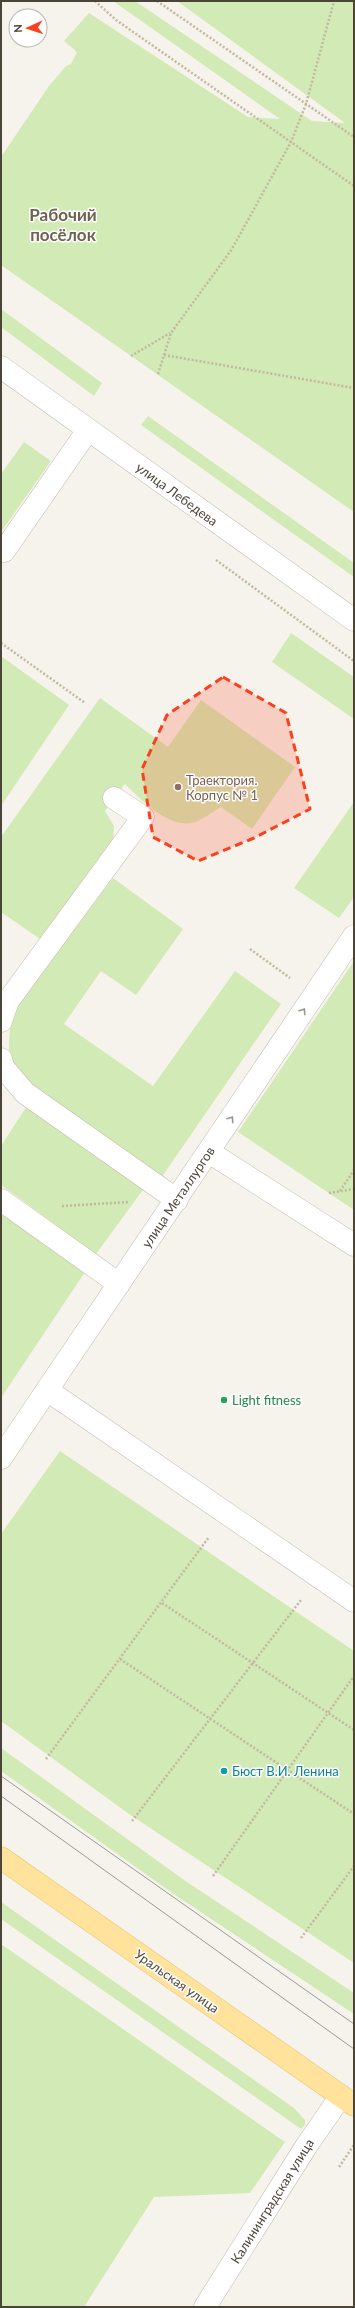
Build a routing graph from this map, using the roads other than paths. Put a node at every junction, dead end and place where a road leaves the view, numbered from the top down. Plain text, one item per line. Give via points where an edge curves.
1 (1, 367) edge
2 (88, 430) junction
3 (4, 551) dead end
4 (354, 620) edge
5 (114, 798) dead end
6 (354, 936) edge
7 (1, 1021) edge
8 (1, 1059) edge
9 (209, 1152) junction
10 (1, 1200) edge
11 (176, 1200) junction
12 (354, 1245) edge
13 (120, 1284) junction
14 (47, 1390) junction
15 (1, 1458) edge
16 (354, 1601) edge
17 (1, 1858) edge
18 (347, 2100) edge
19 (205, 2307) edge

1 - 2 street, улица Лебедева
2 - 3 street
2 - 4 street, улица Лебедева
5 - 7 street via 143,817 8,1001
9 -> 6 street, улица Металлургов
8 - 11 street via 3,1067 25,1093
9 - 11 street, улица Металлургов
9 - 12 street
10 - 13 street
11 - 13 street, улица Металлургов
13 - 14 street, улица Металлургов
14 - 15 street, улица Металлургов
14 - 16 street
17 - 18 main road, Уральская улица
18 - 19 street, Калининградская улица via 307,2145

